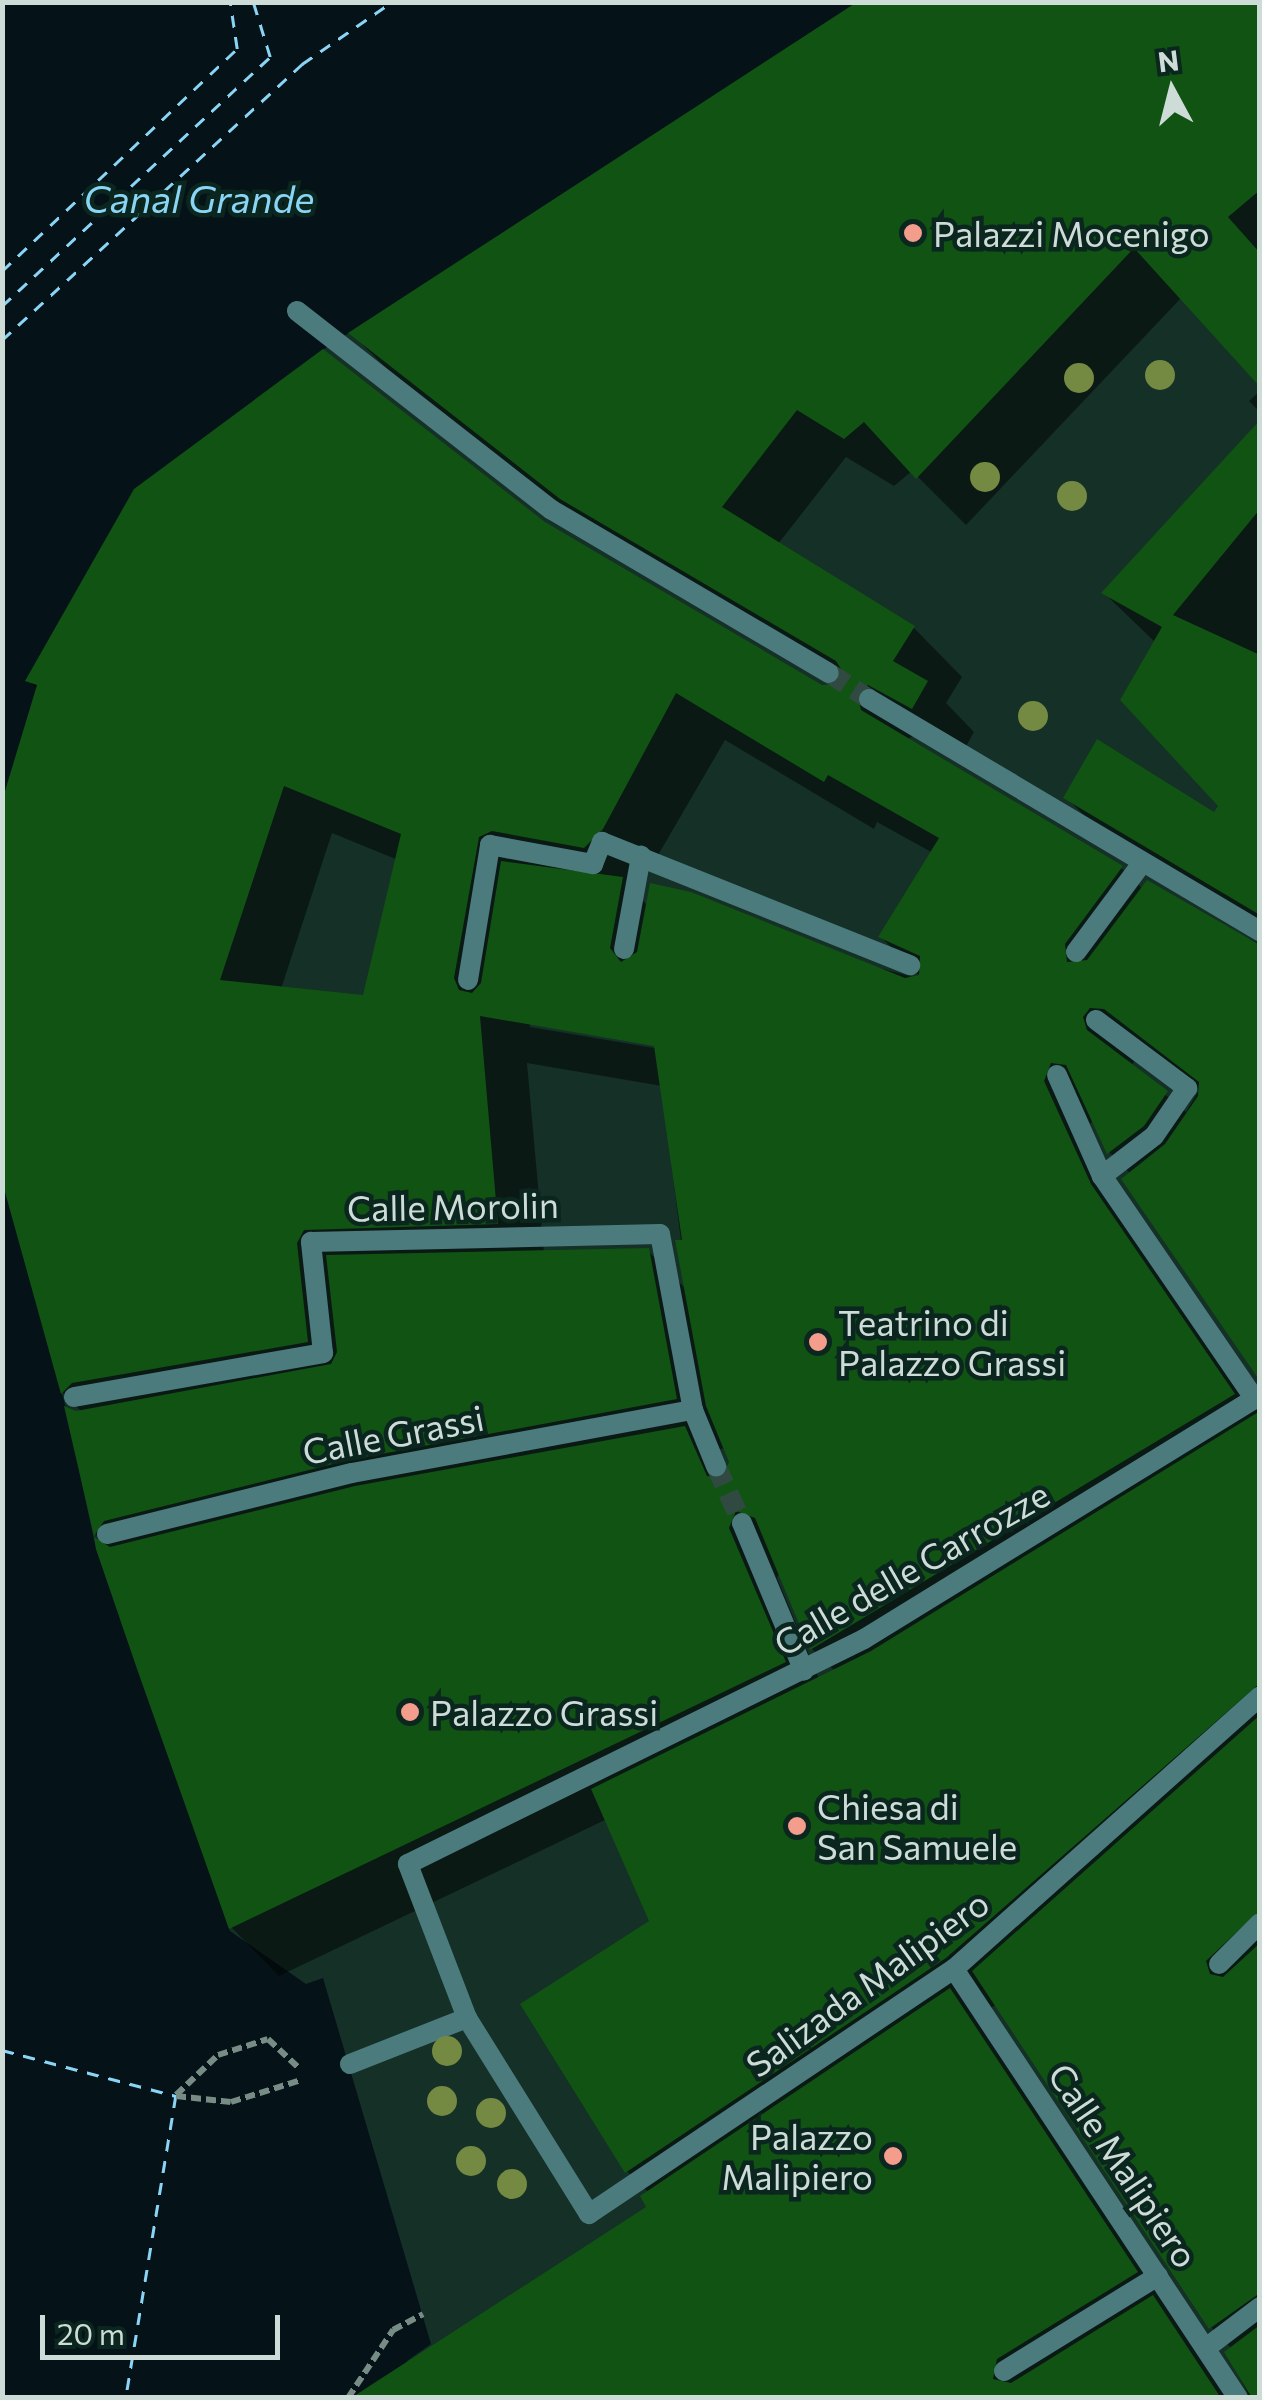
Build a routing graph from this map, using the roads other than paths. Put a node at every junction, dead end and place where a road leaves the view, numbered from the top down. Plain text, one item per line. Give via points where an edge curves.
1 (297, 311) dead end
2 (829, 673) tunnel mouth
3 (869, 699) tunnel mouth
4 (641, 856) junction
5 (1142, 862) junction
6 (1260, 931) edge
7 (624, 949) dead end
8 (1076, 952) dead end
9 (910, 965) dead end
10 (468, 980) dead end
11 (1096, 1020) dead end
12 (1057, 1075) dead end
13 (1102, 1176) junction
14 (1257, 1396) edge
15 (74, 1397) dead end
16 (693, 1410) junction
17 (716, 1466) tunnel mouth
18 (742, 1523) tunnel mouth
19 (108, 1534) dead end
20 (804, 1671) junction
21 (1260, 1696) edge
22 (1260, 1923) edge
23 (1219, 1964) dead end
24 (954, 1968) junction
25 (467, 2018) junction
26 (350, 2064) dead end
27 (1158, 2276) junction
28 (1260, 2307) edge
29 (1206, 2348) junction
30 (1004, 2371) dead end
31 (1238, 2398) edge

1 - 2 street via 552,510
3 - 5 street
4 - 7 street
4 - 9 street
4 - 10 street via 602,842 593,864 490,845
5 - 6 street
5 - 8 street
11 - 13 street via 1187,1088 1154,1136
12 - 13 street
13 - 14 street
14 - 20 street, Calle delle Carrozze
15 - 16 street, Calle Morolin via 323,1353 311,1242 660,1234
16 - 17 street
16 - 19 street, Calle Grassi via 352,1473
18 - 20 street
20 - 25 street, Calle delle Carrozze via 582,1773 408,1864
21 - 24 street, Salizada Malipiero
22 - 23 street
24 - 25 street, Salizada Malipiero via 589,2214
24 - 27 street, Calle Malipiero
25 - 26 street
27 - 29 street, Calle Malipiero
27 - 30 street
28 - 29 street
29 - 31 street, Calle Malipiero

